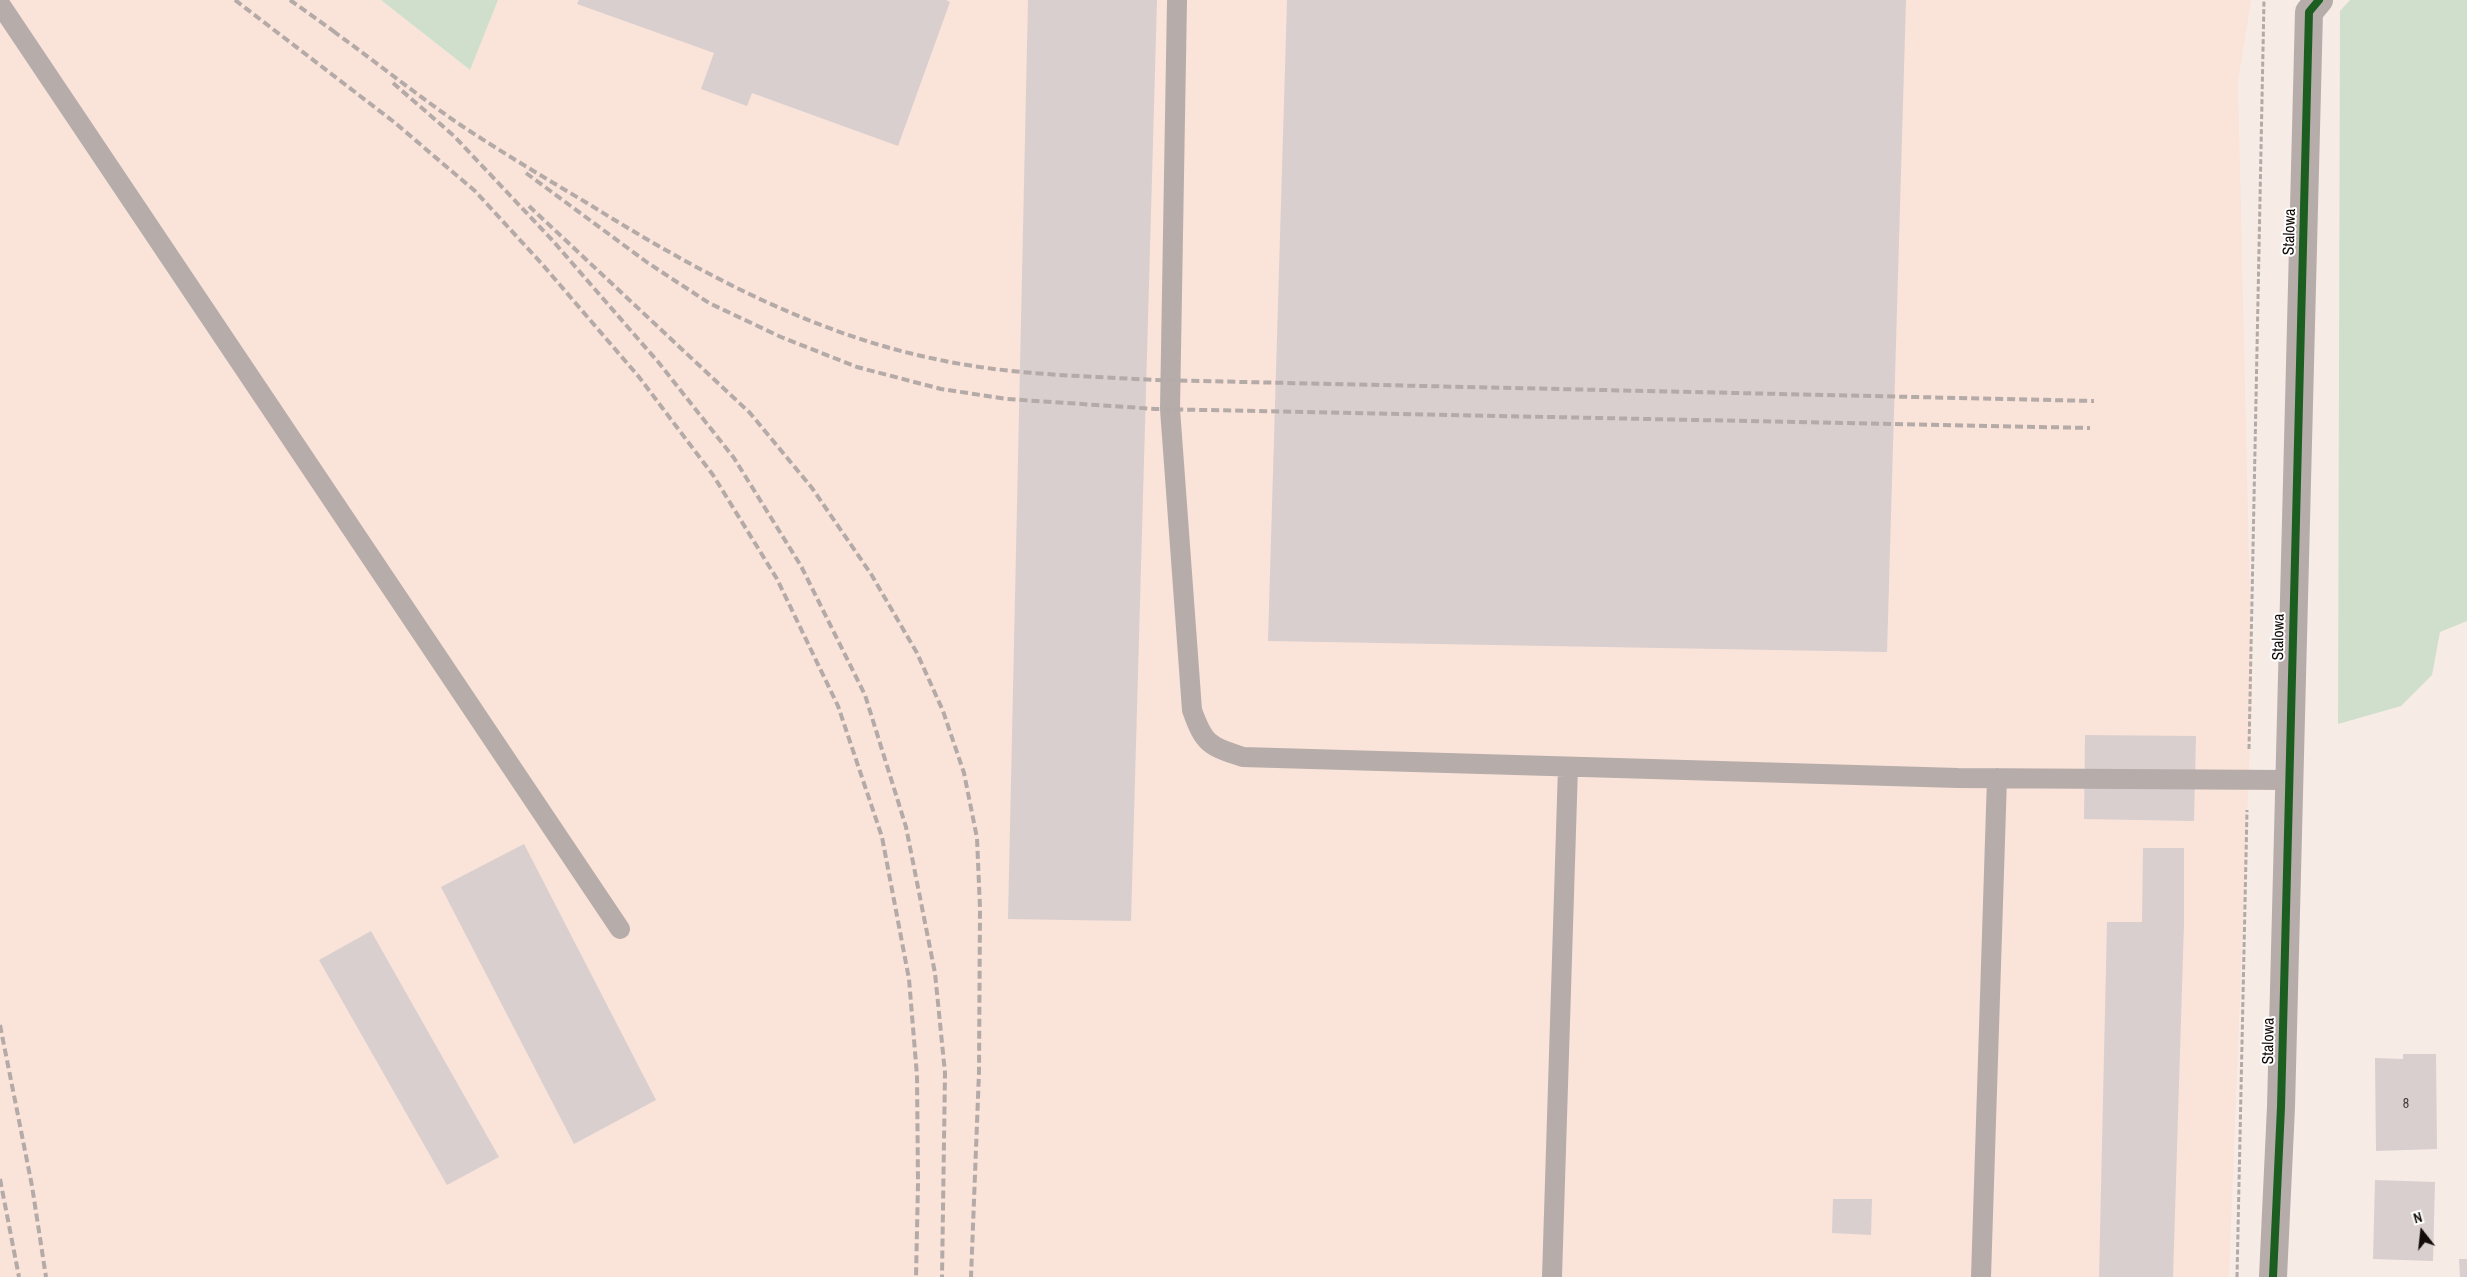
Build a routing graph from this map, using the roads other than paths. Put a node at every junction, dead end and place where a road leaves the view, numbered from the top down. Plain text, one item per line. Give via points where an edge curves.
1 (1177, 0) edge
2 (0, 4) edge
3 (2311, 4) edge
4 (1568, 767) junction
5 (1997, 778) junction
6 (2289, 780) junction
7 (620, 928) dead end
8 (1552, 1277) edge
9 (1981, 1277) edge
10 (2273, 1277) edge

1 - 4 lane via 1170,409 1192,710 1200,731 1214,746 1243,757
2 - 7 lane
3 - 6 street, Stalowa
4 - 5 lane
4 - 8 lane
5 - 6 lane
5 - 9 lane
6 - 10 street, Stalowa

